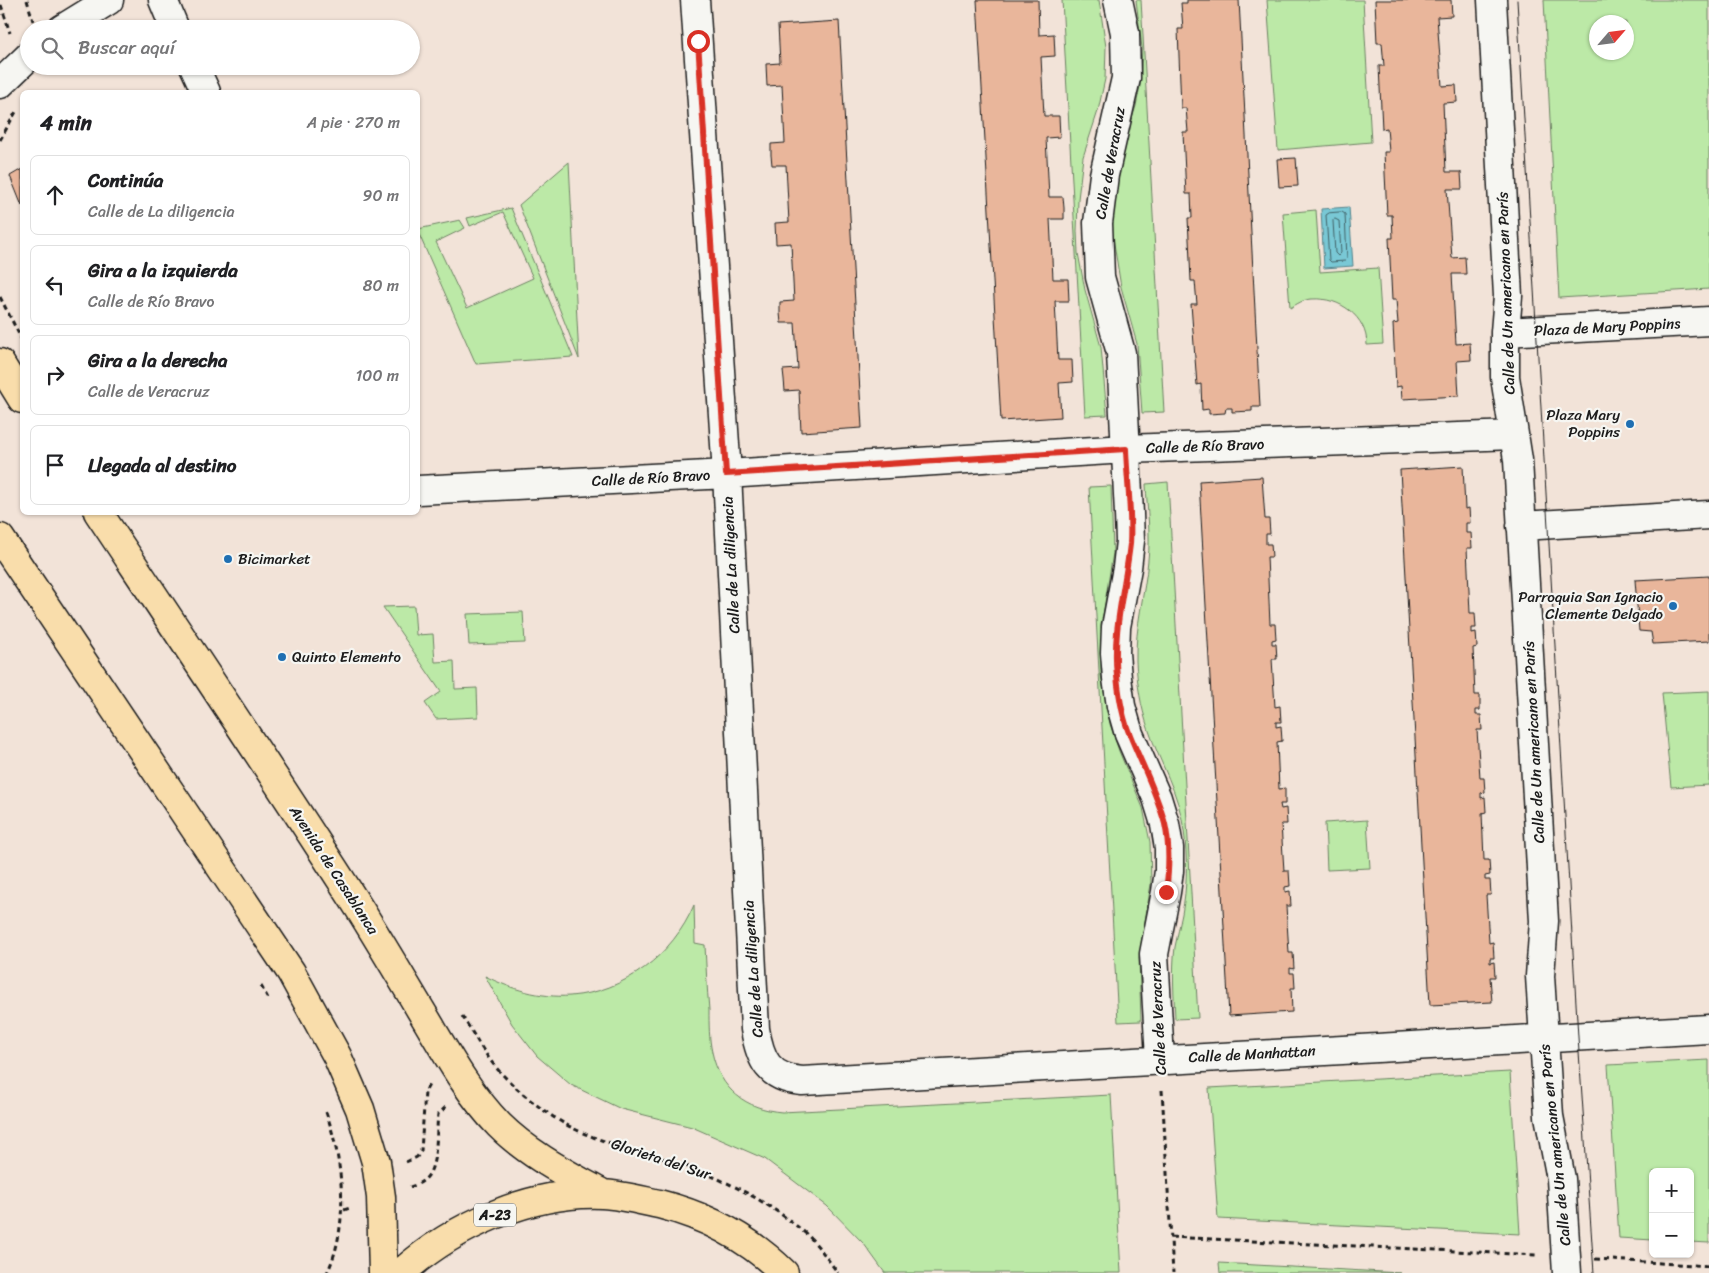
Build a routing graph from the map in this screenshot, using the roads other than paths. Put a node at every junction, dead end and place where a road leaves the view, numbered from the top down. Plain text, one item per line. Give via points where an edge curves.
1 (109, 0) edge
2 (163, 0) edge
3 (695, 0) edge
4 (1118, 0) edge
5 (1492, 0) edge
6 (77, 20) edge
7 (171, 20) edge
8 (20, 65) edge
9 (198, 75) edge
10 (0, 84) edge
11 (205, 90) edge
12 (1709, 321) edge
13 (1505, 332) junction
14 (0, 363) edge
15 (20, 397) edge
16 (1514, 435) junction
17 (1126, 449) junction
18 (726, 474) junction
19 (420, 490) edge
20 (100, 515) edge
21 (1709, 515) edge
22 (1521, 526) junction
23 (0, 538) edge
24 (1709, 1028) edge
25 (1544, 1038) junction
26 (1160, 1059) junction
27 (769, 1067) joint
28 (603, 1194) junction
29 (1567, 1265) edge
30 (383, 1273) edge
31 (401, 1273) edge
32 (784, 1273) edge

1 - 6 street
2 - 7 street
3 - 18 street, Calle de La diligencia
4 - 17 street, Calle de Veracruz via 1125,33 1126,78 1104,175 1098,223 1100,277 1120,353
5 - 13 street, Calle de Un americano en París via 1508,296
8 - 10 street
9 - 11 street
12 - 13 street, Plaza de Mary Poppins
13 - 16 street, Calle de Un americano en París via 1505,377
14 - 15 main road
16 - 17 street, Calle de Río Bravo
16 - 22 street, Calle de Un americano en París
17 - 18 street, Calle de Río Bravo
17 - 26 street, Calle de Veracruz via 1130,541 1115,653 1129,734 1157,798 1169,848 1169,871 1154,954
18 - 19 street, Calle de Río Bravo
18 - 27 street, Calle de La diligencia via 755,1029 761,1053
20 - 28 main road, Avenida de Casablanca via 332,866 478,1101 518,1142
21 - 22 street
22 - 25 street, Calle de Un americano en París via 1544,921 1540,976
23 - 30 main road via 291,972 337,1056 360,1109 376,1162 382,1214
24 - 25 street, Calle de Manhattan
25 - 26 street, Calle de Manhattan
25 - 29 street, Calle de Un americano en París via 1549,1116 1561,1180
26 - 27 street, Calle de Manhattan via 802,1081 775,1074
28 - 31 main road, A-23 via 570,1195 534,1202 488,1217 430,1249
28 - 32 main road, A-23 via 686,1211 726,1229 769,1258

